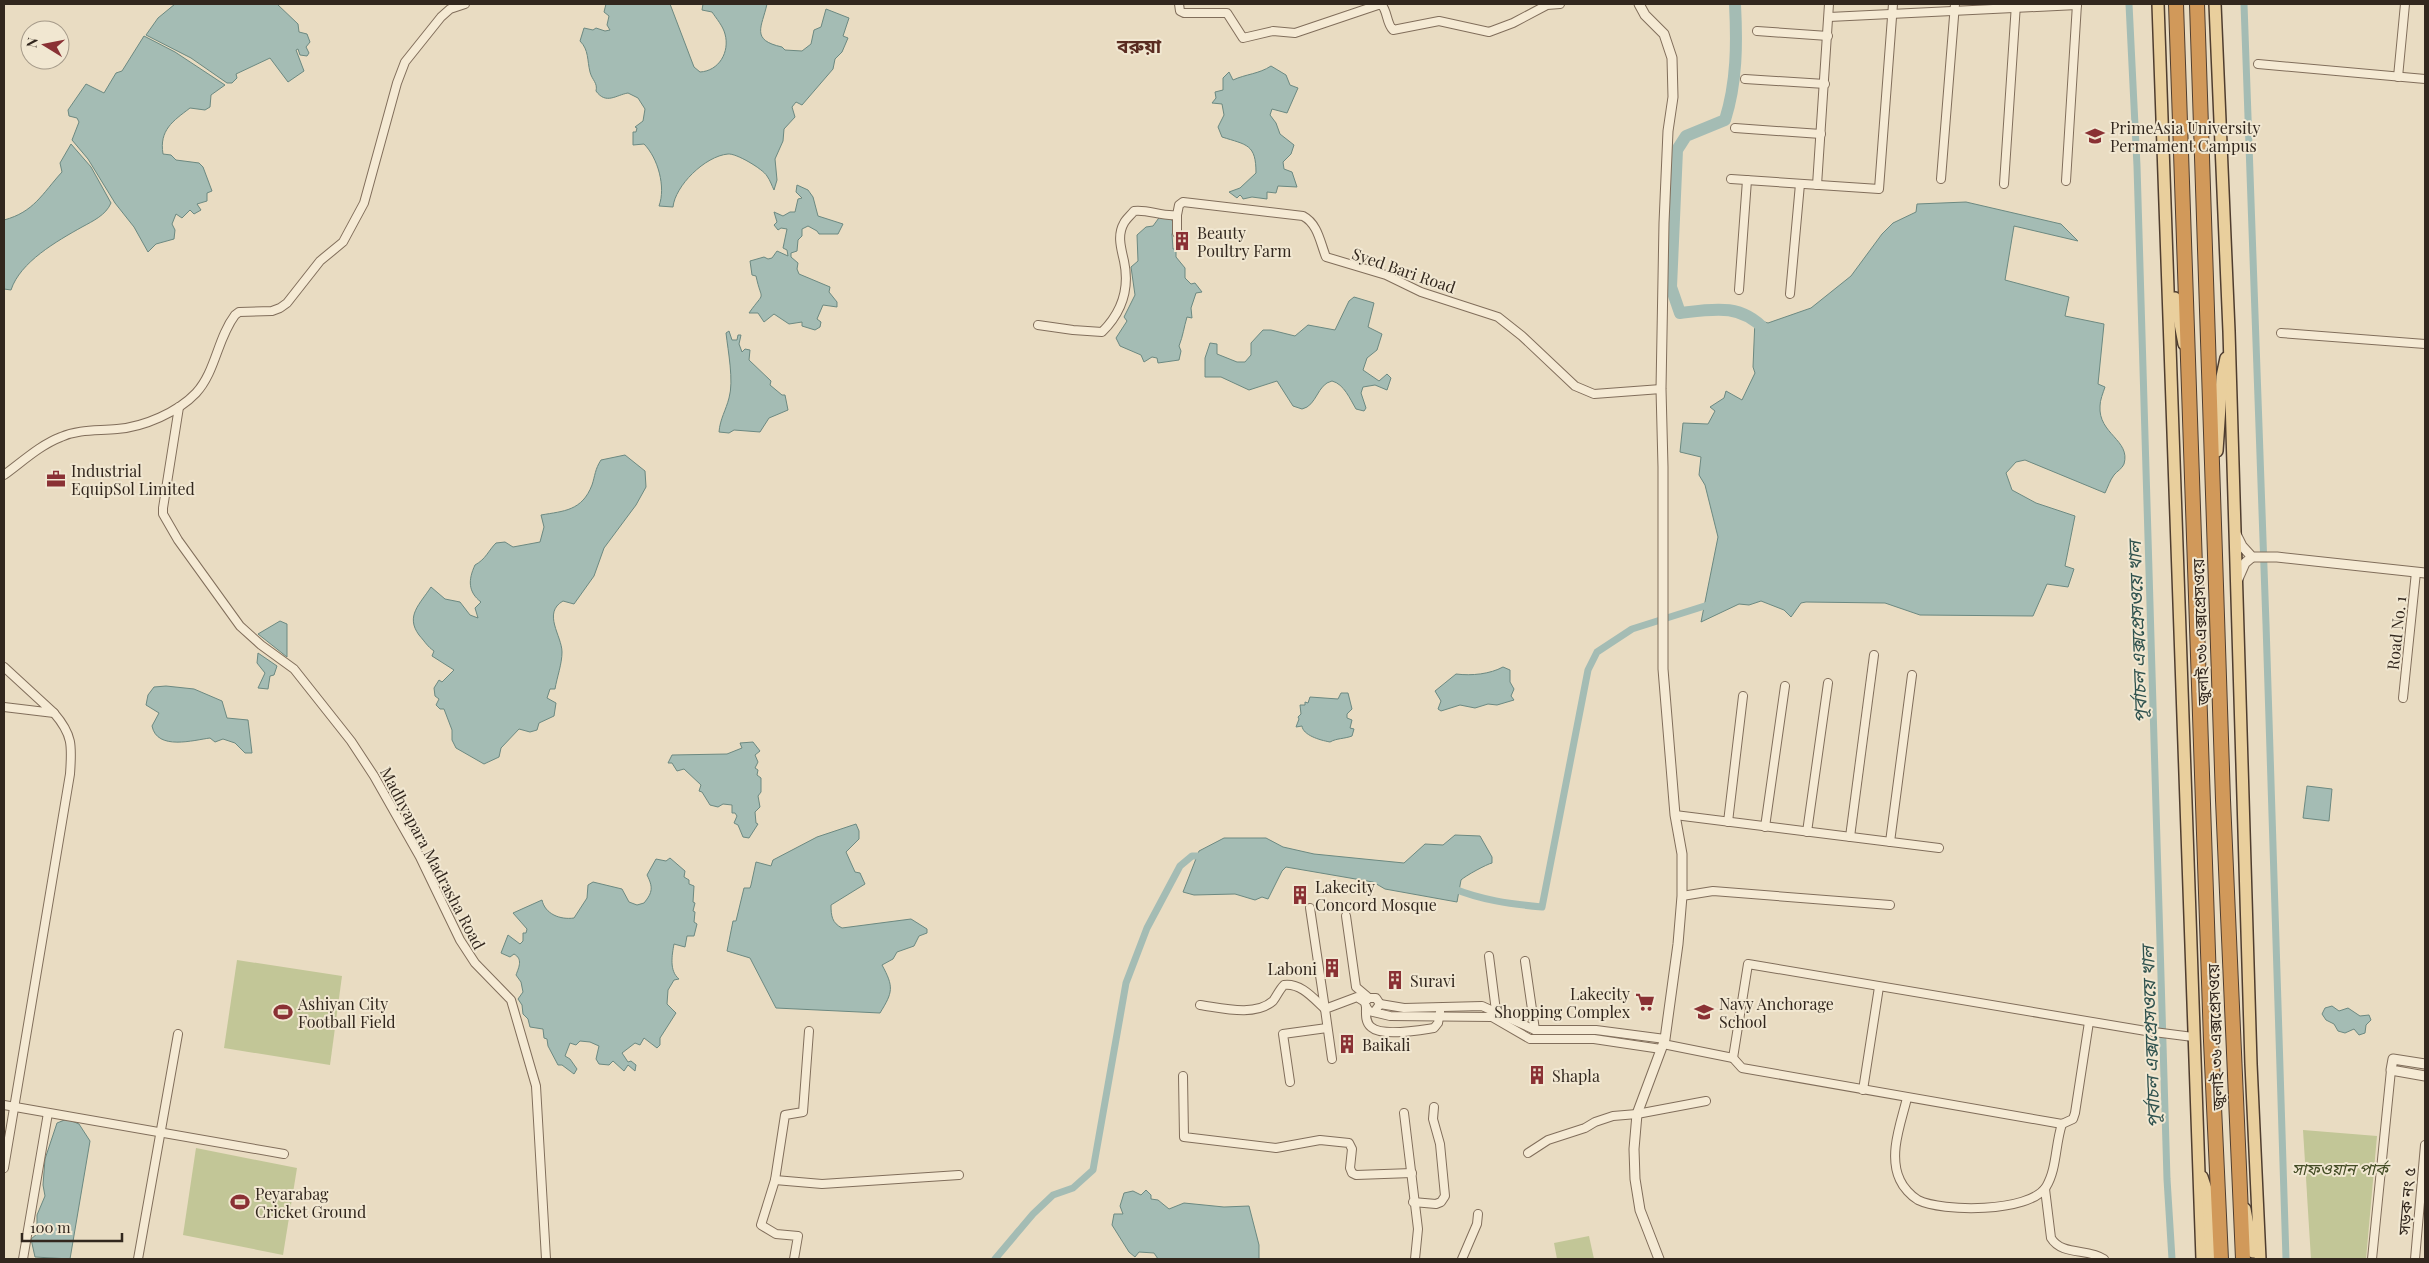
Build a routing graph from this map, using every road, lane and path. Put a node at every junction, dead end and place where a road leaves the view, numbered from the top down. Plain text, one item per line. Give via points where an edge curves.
1 (465, 4) edge
2 (1179, 4) edge
3 (1560, 4) edge
4 (1639, 4) edge
5 (1829, 4) edge
6 (1893, 4) edge
7 (2077, 4) edge
8 (2158, 4) edge
9 (2176, 4) edge
10 (2197, 4) edge
11 (2215, 4) edge
12 (2405, 4) edge
13 (449, 6) edge
14 (2016, 6) edge
15 (1955, 7) edge
16 (1893, 14) junction
17 (1829, 17) junction
18 (1757, 31) dead end
19 (1828, 36) junction
20 (2258, 64) dead end
21 (2398, 77) junction
22 (1745, 79) dead end
23 (2425, 79) edge
24 (1824, 84) junction
25 (1735, 128) dead end
26 (1821, 134) junction
27 (1731, 179) dead end
28 (1941, 179) dead end
29 (1747, 180) junction
30 (2066, 181) dead end
31 (1800, 184) junction
32 (2004, 184) dead end
33 (1817, 185) junction
34 (2165, 203) junction
35 (1177, 215) junction
36 (1177, 233) dead end
37 (1739, 290) dead end
38 (1790, 294) dead end
39 (1038, 325) dead end
40 (2282, 333) dead end
41 (2230, 344) junction
42 (2425, 344) edge
43 (2189, 360) junction
44 (1661, 389) junction
45 (179, 407) junction
46 (4, 475) edge
47 (2212, 488) junction
48 (2236, 534) junction
49 (2252, 557) junction
50 (2421, 573) edge
51 (2237, 582) junction
52 (1874, 655) dead end
53 (4, 667) edge
54 (1912, 675) dead end
55 (1828, 683) dead end
56 (1785, 686) dead end
57 (1744, 696) dead end
58 (2403, 698) dead end
59 (4, 707) edge
60 (54, 713) junction
61 (1675, 815) junction
62 (1728, 822) junction
63 (1765, 827) junction
64 (1807, 832) junction
65 (1850, 837) junction
66 (1890, 842) junction
67 (1938, 848) dead end
68 (1682, 896) junction
69 (1890, 906) dead end
70 (1310, 908) dead end
71 (1346, 916) dead end
72 (1489, 956) dead end
73 (1525, 961) dead end
74 (1879, 987) junction
75 (1367, 1002) junction
76 (1380, 1004) junction
77 (1200, 1005) dead end
78 (1440, 1008) junction
79 (1325, 1009) junction
80 (1496, 1011) junction
81 (1375, 1012) junction
82 (1440, 1017) junction
83 (1519, 1022) junction
84 (2089, 1022) junction
85 (1327, 1028) junction
86 (1535, 1030) junction
87 (1566, 1030) junction
88 (1596, 1030) junction
89 (809, 1031) dead end
90 (1515, 1031) junction
91 (178, 1034) dead end
92 (2192, 1037) junction
93 (1566, 1039) junction
94 (1594, 1039) junction
95 (1663, 1044) junction
96 (1733, 1058) junction
97 (1332, 1059) dead end
98 (2425, 1064) edge
99 (2391, 1070) junction
100 (1183, 1076) dead end
101 (2425, 1076) edge
102 (1290, 1082) dead end
103 (1863, 1090) junction
104 (1907, 1098) junction
105 (1706, 1101) dead end
106 (4, 1106) edge
107 (15, 1107) junction
108 (1434, 1107) dead end
109 (48, 1113) junction
110 (1404, 1113) dead end
111 (1638, 1114) junction
112 (2062, 1124) junction
113 (159, 1132) junction
114 (2425, 1145) edge
115 (1528, 1153) dead end
116 (284, 1154) dead end
117 (2197, 1165) junction
118 (4, 1168) edge
119 (1412, 1172) junction
120 (959, 1175) dead end
121 (775, 1180) junction
122 (2239, 1186) junction
123 (2045, 1188) junction
124 (1413, 1202) junction
125 (1478, 1214) dead end
126 (23, 1259) edge
127 (138, 1259) edge
128 (546, 1259) edge
129 (794, 1259) edge
130 (1415, 1259) edge
131 (1462, 1259) edge
132 (1659, 1259) edge
133 (2104, 1259) edge
134 (2202, 1259) edge
135 (2212, 1259) edge
136 (2221, 1259) edge
137 (2243, 1259) edge
138 (2253, 1259) edge
139 (2260, 1259) edge
140 (2372, 1259) edge
141 (2415, 1259) edge

1 - 13 street
2 - 3 street via 1180,11 1184,13 1227,13 1243,38 1273,31 1295,33 1381,4 1392,30 1440,21 1489,32 1547,5
4 - 44 street via 1664,34 1672,58 1673,97 1664,223
5 - 17 street
6 - 16 street
7 - 14 street
7 - 30 street
8 - 34 main road
9 - 43 highway, জুলাই ৩৬ এক্সপ্রেসওয়ে
10 - 47 highway, জুলাই ৩৬ এক্সপ্রেসওয়ে
11 - 41 main road
12 - 21 street
13 - 45 street via 405,62 364,202 344,242 320,261 286,304 272,311 239,312 235,315 203,384
14 - 15 street
14 - 32 street
15 - 16 street
15 - 28 street
16 - 17 street
16 - 33 street via 1879,189
17 - 19 street
18 - 19 street
19 - 24 street
20 - 21 street
21 - 23 street
22 - 24 street
24 - 26 street
25 - 26 street
26 - 33 street
27 - 29 street
29 - 31 street
29 - 37 street
31 - 33 street
31 - 38 street
34 - 43 main road via 2172,226 2176,307
34 - 92 main road
35 - 36 street
35 - 39 street via 1141,210 1134,211 1124,222 1120,246 1126,274 1125,296 1115,319 1102,332
35 - 44 street, Syed Bari Road via 1183,202 1303,216 1311,220 1326,257 1498,317 1576,386 1594,394
40 - 42 street
41 - 47 main road via 2222,377
41 - 48 main road
43 - 136 highway, জুলাই ৩৬ এক্সপ্রেসওয়ে via 2210,1031
44 - 61 street via 1663,669
45 - 46 street via 134,426 90,430 60,437
45 - 128 street, Madhyapara Madrasha Road via 163,514 240,626 294,669 351,741 420,857 460,940 475,963 511,1000 536,1086
47 - 122 highway, জুলাই ৩৬ এক্সপ্রেসওয়ে
48 - 49 street
48 - 51 main road
49 - 50 street
49 - 51 street via 2245,563
50 - 58 street, Road No. 1
51 - 139 main road
52 - 65 street
53 - 60 street
54 - 66 street
55 - 64 street
56 - 63 street
57 - 62 street
59 - 60 street
60 - 107 street via 64,724 71,740 70,774
61 - 62 street
61 - 68 street via 1682,854
62 - 63 street
63 - 64 street
64 - 65 street
65 - 66 street
66 - 67 street
68 - 69 street via 1713,891
68 - 95 street
70 - 79 street
71 - 75 street via 1356,987
72 - 80 street
73 - 86 street
74 - 84 street
74 - 96 street via 1748,964
74 - 103 street
75 - 76 street via 1376,998
75 - 79 street via 1356,997
75 - 81 street via 1369,1011
75 - 82 street via 1366,1019 1371,1027 1381,1031 1434,1028
76 - 78 street
76 - 81 street
77 - 79 street via 1230,1010 1263,1007 1272,1002 1284,985 1291,984 1298,986
78 - 80 street via 1482,1006
78 - 82 street
79 - 85 street
80 - 83 street
81 - 82 street via 1390,1016
82 - 90 street via 1492,1018
83 - 86 street
83 - 90 street
84 - 92 street
84 - 112 street via 2076,1113 2073,1119
85 - 97 street
85 - 102 street via 1283,1034
86 - 87 street
87 - 88 street
87 - 93 street
88 - 94 street
88 - 95 street
89 - 121 street via 803,1112 785,1115
90 - 93 street via 1530,1039
91 - 113 street
92 - 117 main road
93 - 94 street
94 - 95 street
95 - 96 street
95 - 111 street
96 - 103 street via 1742,1068
98 - 99 street via 2393,1059
99 - 101 street
99 - 140 street
100 - 119 street via 1184,1137 1276,1148 1320,1140 1349,1143 1352,1148 1350,1168 1356,1175
103 - 104 street
104 - 112 street
104 - 123 street via 1894,1162 1899,1179 1916,1199 1938,1205 2005,1207 2027,1201
105 - 111 street
106 - 107 street
107 - 109 street
107 - 118 street
108 - 124 street via 1444,1196 1436,1204
109 - 113 street
109 - 126 street
110 - 119 street
111 - 115 street via 1613,1116 1595,1122 1548,1140
111 - 132 street via 1635,1179 1640,1210
112 - 123 street via 2052,1175
113 - 116 street
113 - 127 street
114 - 141 street, সড়ক নং ৫
117 - 134 main road
117 - 135 main road via 2207,1192
119 - 124 street
120 - 121 street via 822,1184
121 - 129 street via 761,1225 776,1234 798,1236
122 - 137 highway, জুলাই ৩৬ এক্সপ্রেসওয়ে
122 - 138 main road via 2252,1240
123 - 133 street via 2054,1244
124 - 130 street via 1418,1229
125 - 131 street

